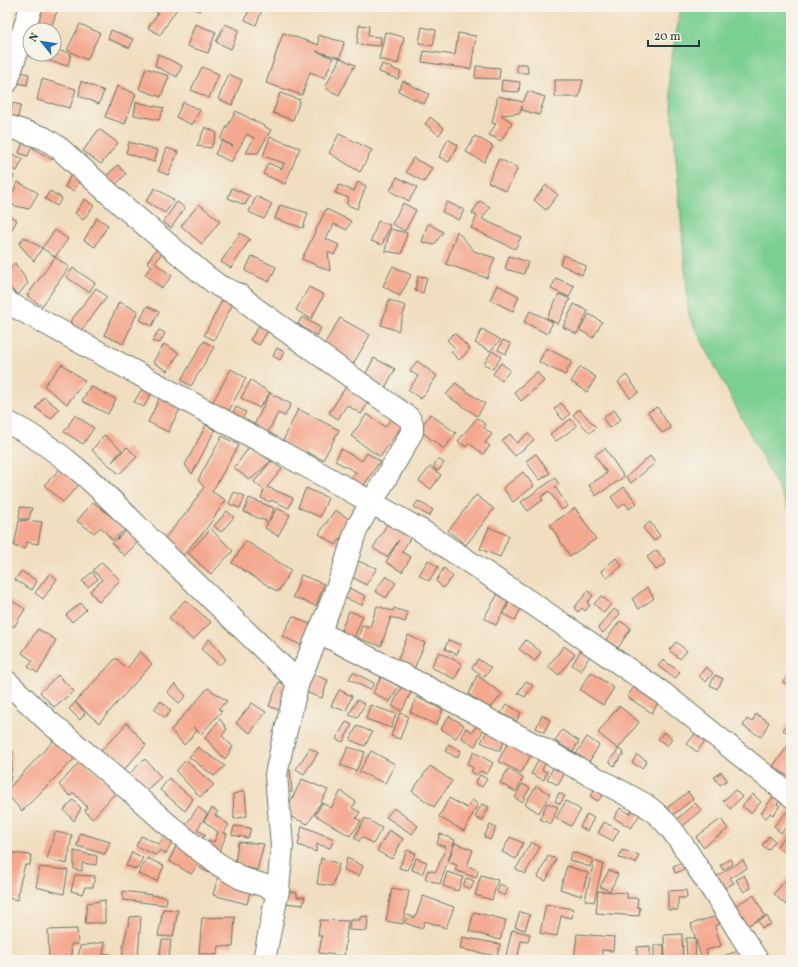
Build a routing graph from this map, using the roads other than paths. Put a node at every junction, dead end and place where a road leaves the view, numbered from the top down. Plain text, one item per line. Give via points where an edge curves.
1 (31, 7) edge
2 (7, 82) edge
3 (7, 126) edge
4 (7, 302) edge
5 (7, 422) edge
6 (372, 504) junction
7 (319, 632) junction
8 (7, 682) edge
9 (298, 682) junction
10 (791, 796) edge
11 (278, 890) junction
12 (264, 960) edge
13 (757, 960) edge

1 - 2 street
3 - 6 street via 44,138 58,147 203,274 219,286 241,296 409,418 412,432
4 - 6 street
5 - 9 street via 60,455 95,483
6 - 7 street via 354,536
6 - 10 street via 436,540 658,689
7 - 9 street
7 - 13 street via 463,706 657,813 669,825
8 - 11 street via 48,721 198,849 241,878
9 - 11 street via 276,775 282,846
11 - 12 street

